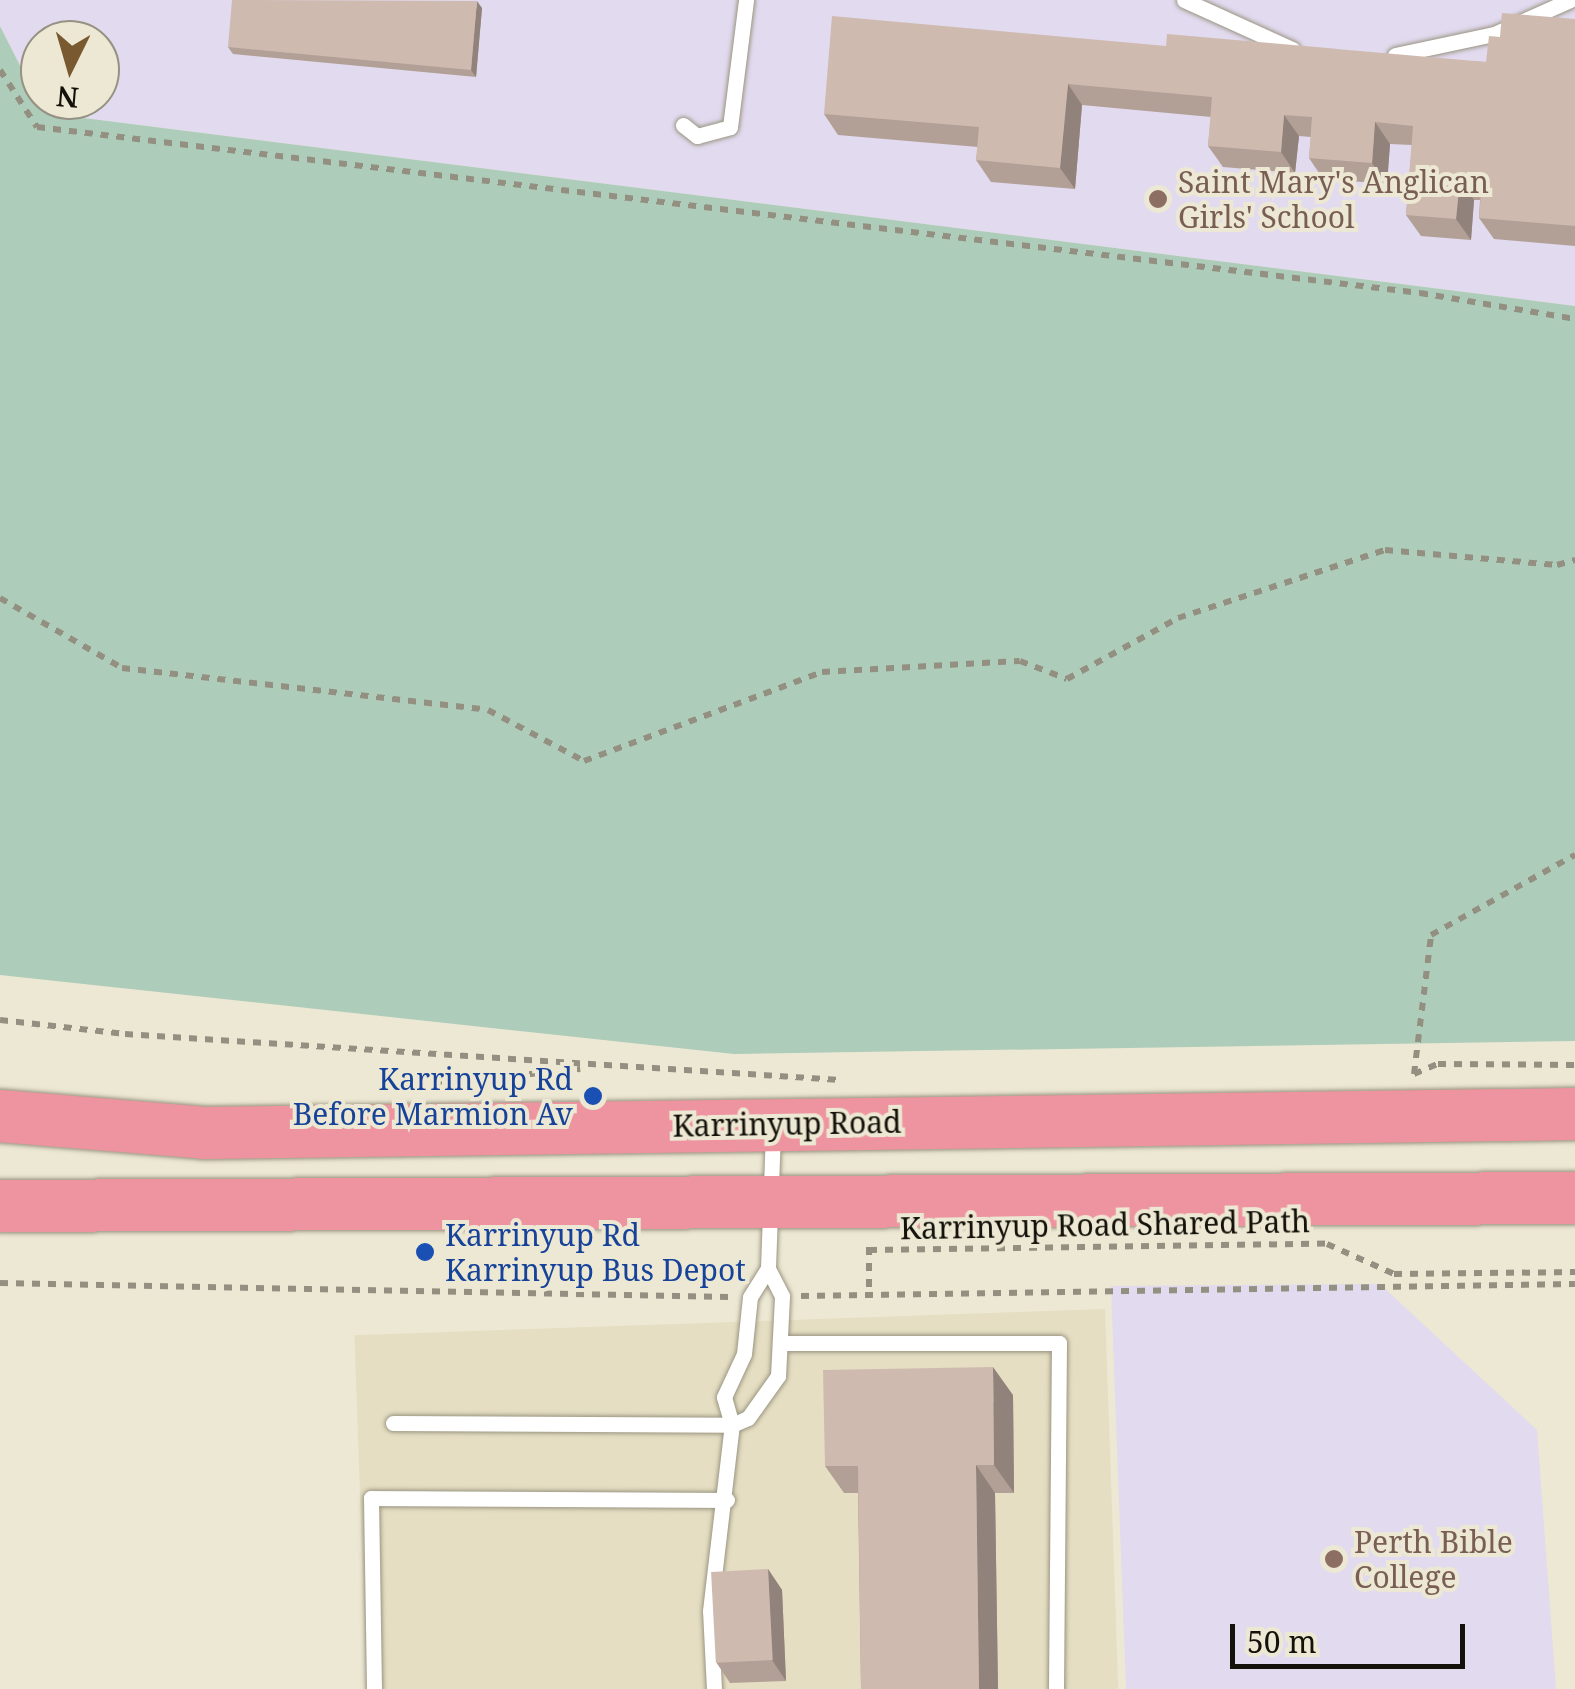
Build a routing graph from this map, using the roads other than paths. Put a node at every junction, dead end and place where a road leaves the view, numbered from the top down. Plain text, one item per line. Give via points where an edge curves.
1 (746, 0) edge
2 (1184, 0) edge
3 (1570, 0) edge
4 (1320, 51) edge
5 (1374, 54) edge
6 (683, 125) dead end
7 (1575, 1114) edge
8 (0, 1116) edge
9 (773, 1125) junction
10 (1575, 1198) edge
11 (774, 1205) junction
12 (0, 1206) edge
13 (768, 1268) junction
14 (780, 1343) junction
15 (393, 1423) dead end
16 (732, 1425) junction
17 (727, 1500) junction
18 (374, 1689) edge
19 (714, 1689) edge
20 (1056, 1689) edge

1 - 6 lane via 730,127 697,136
2 - 4 lane via 1284,49
3 - 5 lane via 1494,34 1411,56
7 - 9 highway, Karrinyup Road
8 - 9 highway, Karrinyup Road via 205,1132
9 - 11 lane
10 - 11 highway
11 - 12 highway
11 - 13 lane
13 - 14 lane via 782,1296
13 - 16 lane via 750,1297 744,1354 724,1397
14 - 16 lane via 778,1376 748,1418
14 - 20 lane via 1059,1342
15 - 16 lane
16 - 17 lane
17 - 18 lane via 372,1498
17 - 19 lane via 710,1610

